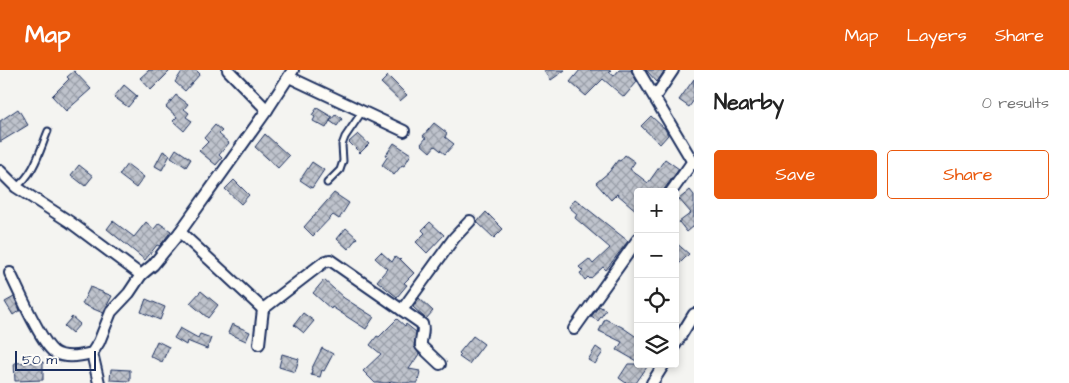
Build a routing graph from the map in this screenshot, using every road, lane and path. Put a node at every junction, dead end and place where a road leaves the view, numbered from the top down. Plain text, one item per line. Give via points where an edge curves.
1 (228, 70) edge
2 (638, 70) edge
3 (673, 70) edge
4 (291, 74) edge
5 (655, 97) junction
6 (267, 110) junction
7 (363, 112) junction
8 (48, 131) dead end
9 (404, 131) dead end
10 (693, 162) edge
11 (0, 171) edge
12 (327, 182) dead end
13 (16, 187) junction
14 (674, 188) edge
15 (470, 221) dead end
16 (180, 232) junction
17 (634, 244) edge
18 (10, 273) dead end
19 (141, 275) junction
20 (263, 309) junction
21 (402, 310) junction
22 (694, 314) edge
23 (574, 329) dead end
24 (679, 338) edge
25 (259, 344) dead end
26 (92, 353) junction
27 (440, 364) dead end
28 (661, 368) edge
29 (99, 383) edge
30 (652, 383) edge

1 - 6 street
2 - 5 street
3 - 5 street
4 - 6 street
4 - 7 street
5 - 10 street
6 - 16 street
7 - 9 street
7 - 12 lane via 345,137 340,170
8 - 13 lane via 36,162 25,181
10 - 14 street
11 - 13 street
13 - 19 street
15 - 21 street
16 - 19 street
16 - 20 street
17 - 23 street
18 - 26 street via 44,340 55,352 67,356
19 - 26 street via 112,312
20 - 21 street via 330,260
20 - 25 street
21 - 27 street via 422,324 421,346
22 - 24 street
26 - 29 street
28 - 30 street

